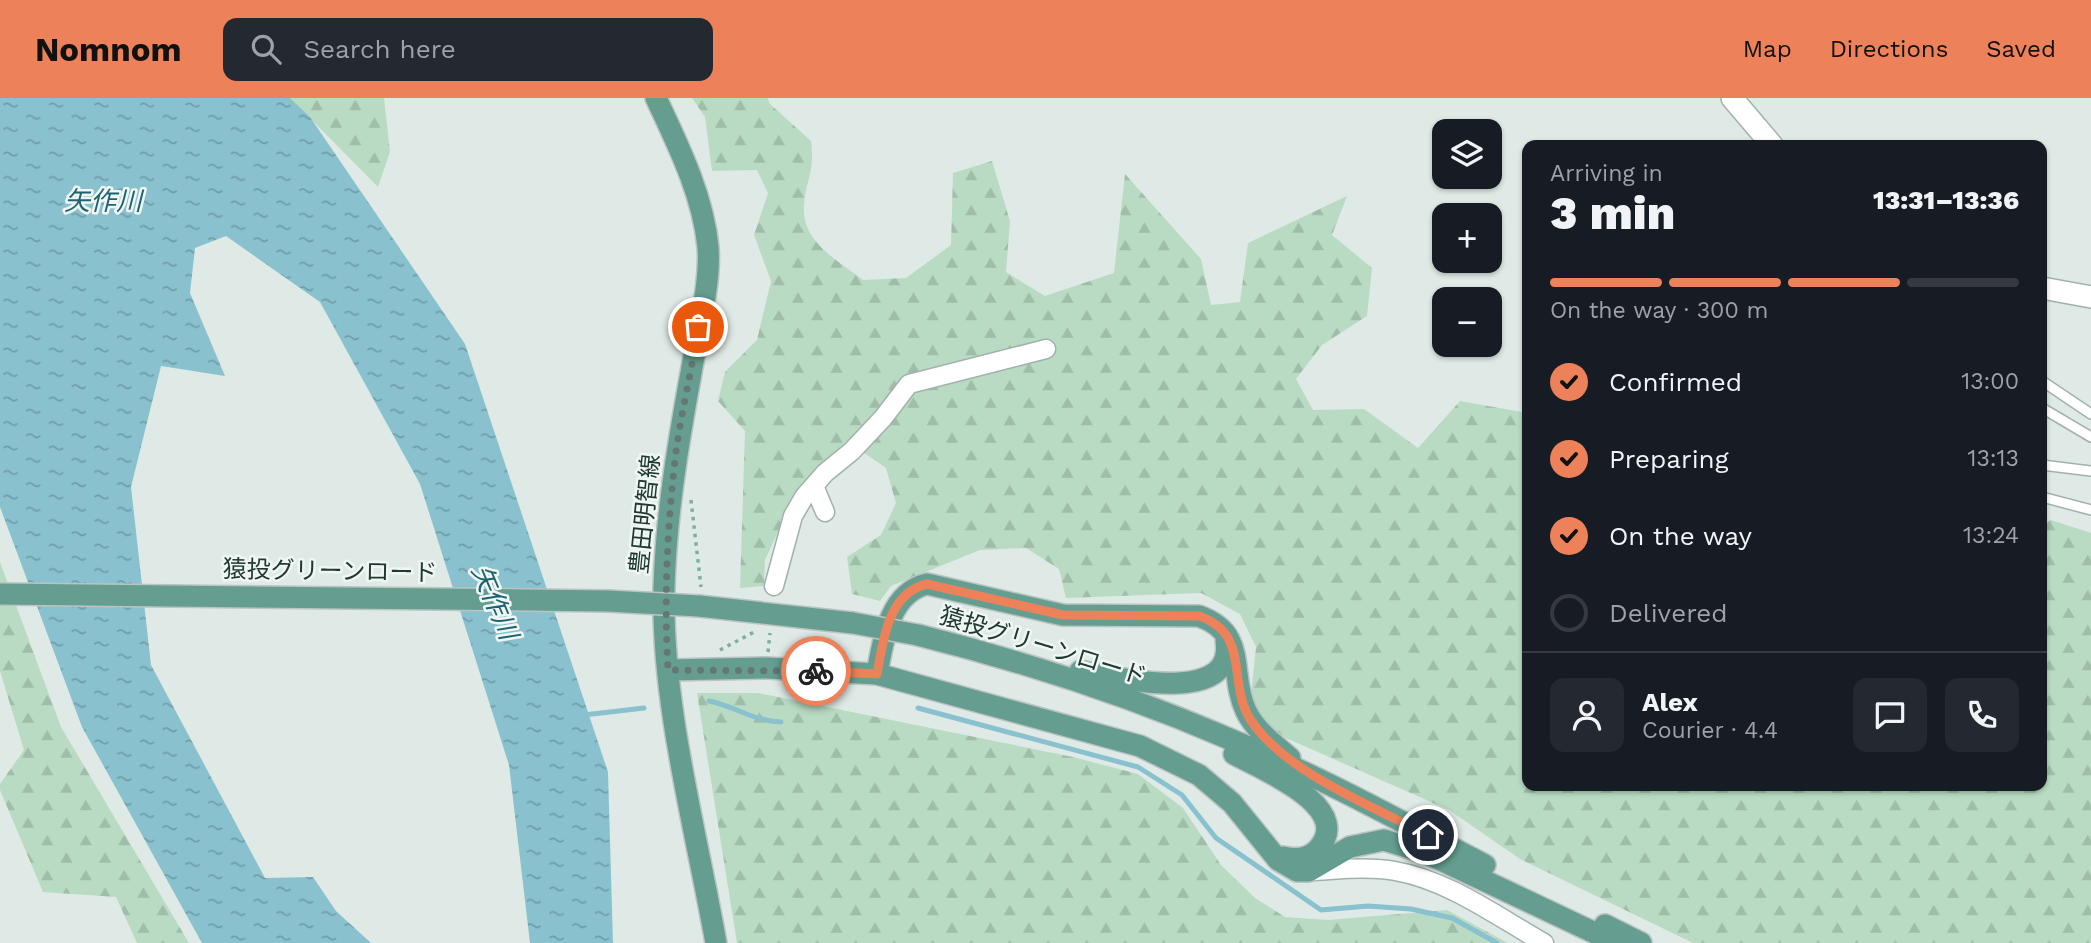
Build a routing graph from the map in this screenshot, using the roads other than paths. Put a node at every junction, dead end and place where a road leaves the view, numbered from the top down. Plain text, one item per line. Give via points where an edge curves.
1 (656, 98) edge
2 (1732, 98) edge
3 (1768, 140) edge
4 (2047, 289) edge
5 (2091, 297) edge
6 (1045, 349) dead end
7 (2047, 384) edge
8 (2047, 411) edge
9 (2091, 414) edge
10 (2091, 437) edge
11 (2047, 466) edge
12 (2091, 471) edge
13 (814, 486) junction
14 (2047, 498) edge
15 (2091, 510) edge
16 (825, 512) dead end
17 (774, 586) dead end
18 (0, 594) edge
19 (1222, 628) junction
20 (1016, 659) junction
21 (668, 670) junction
22 (877, 674) junction
23 (1087, 683) junction
24 (1312, 776) junction
25 (1262, 841) junction
26 (1309, 871) junction
27 (716, 943) edge
28 (1544, 943) edge
29 (1616, 943) edge
30 (1641, 943) edge

1 - 21 main road, 豊田明智線 via 680,147 708,249 675,458 664,588
2 - 3 street
4 - 5 street
6 - 13 street via 909,384 883,418
7 - 9 lane
8 - 10 lane
11 - 12 lane
13 - 16 street
13 - 17 street via 793,516
14 - 15 lane
18 - 20 main road, 猿投グリーンロード, bridge via 701,601 853,622
19 - 20 main road via 1227,647 1222,664 1205,678 1189,682 1145,682
19 - 22 main road via 1199,616 1063,615 927,584 907,593 893,611
19 - 24 main road via 1234,648 1240,695 1252,721
20 - 23 main road, 猿投グリーンロード
21 - 22 main road via 766,668
21 - 27 main road, 豊田明智線
22 - 25 main road via 1160,754 1216,788
23 - 24 main road, 猿投グリーンロード
23 - 25 main road via 1278,778 1311,799 1325,817 1325,838 1304,858 1283,856
24 - 30 main road, 猿投グリーンロード
25 - 26 main road via 1286,866
26 - 28 street via 1373,869 1411,874
26 - 29 main road via 1350,847 1384,840 1426,853

